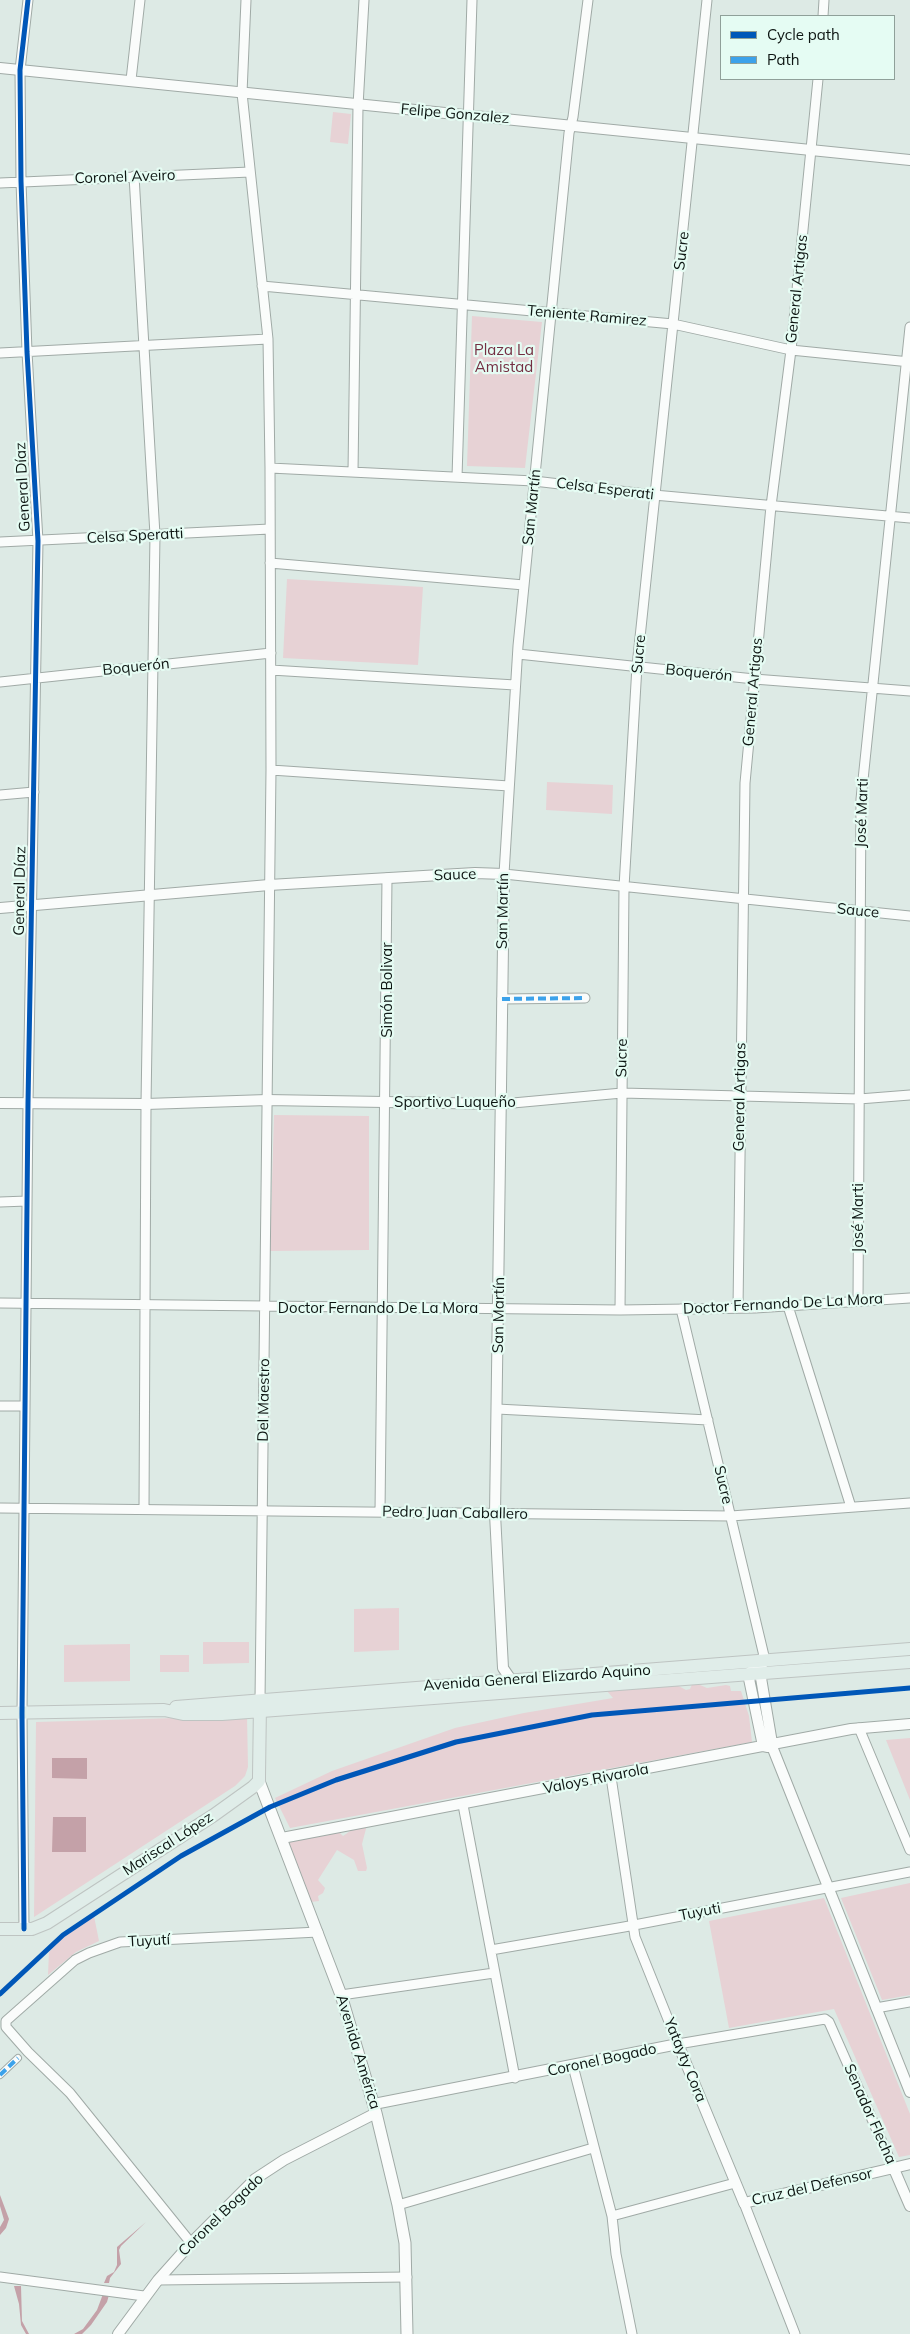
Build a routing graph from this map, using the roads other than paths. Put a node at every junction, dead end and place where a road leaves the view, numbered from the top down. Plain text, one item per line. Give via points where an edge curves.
1 (28, 0) edge
2 (140, 0) edge
3 (246, 0) edge
4 (364, 0) edge
5 (472, 0) edge
6 (588, 0) edge
7 (708, 0) edge
8 (824, 0) edge
9 (823, 15) edge
10 (0, 68) edge
11 (20, 70) junction
12 (131, 80) junction
13 (818, 80) edge
14 (242, 93) junction
15 (358, 106) junction
16 (467, 114) junction
17 (571, 126) junction
18 (695, 137) junction
19 (812, 151) junction
20 (910, 160) edge
21 (250, 172) junction
22 (134, 176) junction
23 (21, 182) junction
24 (0, 183) edge
25 (262, 286) junction
26 (355, 295) junction
27 (462, 305) junction
28 (551, 313) junction
29 (673, 324) junction
30 (910, 327) edge
31 (268, 339) junction
32 (143, 346) junction
33 (791, 350) junction
34 (27, 352) junction
35 (0, 353) edge
36 (908, 362) edge
37 (270, 468) junction
38 (352, 472) junction
39 (457, 477) junction
40 (534, 481) junction
41 (654, 495) junction
42 (771, 506) junction
43 (891, 516) junction
44 (910, 518) edge
45 (270, 529) junction
46 (155, 535) junction
47 (38, 541) junction
48 (0, 542) edge
49 (270, 562) junction
50 (524, 584) junction
51 (271, 653) junction
52 (518, 654) junction
53 (153, 665) junction
54 (637, 666) junction
55 (271, 673) junction
56 (36, 678) junction
57 (754, 679) junction
58 (0, 682) edge
59 (516, 685) junction
60 (873, 687) junction
61 (910, 691) edge
62 (270, 770) junction
63 (509, 786) junction
64 (34, 792) junction
65 (0, 795) edge
66 (504, 874) junction
67 (387, 878) junction
68 (269, 885) junction
69 (624, 887) junction
70 (149, 896) junction
71 (742, 899) junction
72 (32, 906) junction
73 (0, 908) edge
74 (860, 911) junction
75 (910, 916) edge
76 (585, 998) dead end
77 (502, 1000) junction
78 (622, 1093) junction
79 (910, 1095) edge
80 (740, 1096) junction
81 (859, 1099) junction
82 (267, 1100) junction
83 (386, 1102) junction
84 (0, 1103) edge
85 (28, 1103) junction
86 (146, 1104) junction
87 (502, 1104) junction
88 (27, 1201) junction
89 (0, 1202) edge
90 (910, 1298) edge
91 (858, 1302) junction
92 (0, 1303) edge
93 (26, 1303) junction
94 (145, 1305) junction
95 (788, 1306) junction
96 (265, 1307) junction
97 (384, 1307) junction
98 (738, 1308) junction
99 (499, 1309) junction
100 (680, 1309) junction
101 (620, 1310) junction
102 (0, 1406) edge
103 (25, 1406) junction
104 (497, 1409) junction
105 (708, 1420) junction
106 (910, 1503) edge
107 (851, 1506) junction
108 (0, 1508) edge
109 (24, 1508) junction
110 (144, 1510) junction
111 (262, 1511) junction
112 (380, 1512) junction
113 (495, 1514) junction
114 (731, 1516) junction
115 (910, 1649) edge
116 (765, 1660) junction
117 (910, 1662) edge
118 (754, 1673) junction
119 (511, 1680) junction
120 (522, 1691) junction
121 (260, 1706) junction
122 (0, 1713) edge
123 (22, 1713) junction
124 (910, 1724) edge
125 (859, 1728) junction
126 (769, 1746) junction
127 (611, 1776) junction
128 (259, 1781) junction
129 (463, 1805) junction
130 (282, 1838) junction
131 (910, 1850) edge
132 (910, 1872) edge
133 (828, 1889) junction
134 (633, 1925) junction
135 (0, 1929) edge
136 (24, 1929) junction
137 (318, 1932) junction
138 (490, 1950) junction
139 (494, 1973) junction
140 (341, 1996) junction
141 (910, 2002) edge
142 (876, 2008) junction
143 (829, 2022) joint
144 (678, 2044) junction
145 (18, 2058) dead end
146 (573, 2066) junction
147 (0, 2075) edge
148 (515, 2078) junction
149 (910, 2092) edge
150 (375, 2109) junction
151 (593, 2148) junction
152 (910, 2164) edge
153 (894, 2169) junction
154 (735, 2183) junction
155 (744, 2203) junction
156 (398, 2205) junction
157 (910, 2206) edge
158 (612, 2216) junction
159 (190, 2244) junction
160 (407, 2277) junction
161 (1, 2278) edge
162 (158, 2280) junction
163 (144, 2296) junction
164 (118, 2334) edge
165 (407, 2334) edge
166 (632, 2334) edge
167 (796, 2334) edge

1 - 11 street, General Díaz
2 - 12 street
3 - 14 street, Del Maestro
4 - 15 street
5 - 16 street
6 - 17 street, San Martín
7 - 18 street, Sucre
8 - 9 street
10 - 11 street, Felipe Gonzalez
11 - 12 street, Felipe Gonzalez
11 - 23 street, General Díaz
12 - 14 street, Felipe Gonzalez
13 - 19 street, General Artigas
14 - 15 street, Felipe Gonzalez
14 - 21 street, Del Maestro
15 - 16 street, Felipe Gonzalez
15 - 26 street
16 - 17 street, Felipe Gonzalez
16 - 27 street
17 - 18 street, Felipe Gonzalez
17 - 28 street, San Martín
18 - 19 street, Felipe Gonzalez
18 - 29 street, Sucre
19 - 20 street, Felipe Gonzalez
19 - 33 street, General Artigas
21 - 22 street, Coronel Aveiro
21 - 25 street, Del Maestro
22 - 23 street, Coronel Aveiro
22 - 32 street
23 - 24 street, Coronel Aveiro
23 - 34 street, General Díaz
25 - 26 street, Teniente Ramirez
25 - 31 street, Del Maestro
26 - 27 street, Teniente Ramirez
26 - 38 street
27 - 28 street, Teniente Ramirez
27 - 39 street
28 - 29 street, Teniente Ramirez
28 - 40 street, San Martín
29 - 33 street, Teniente Ramirez
29 - 41 street, Sucre
30 - 36 street, José Marti
31 - 32 street
31 - 37 street, Del Maestro
32 - 34 street
32 - 46 street
33 - 36 street, Teniente Ramirez
33 - 42 street, General Artigas
34 - 35 street
34 - 47 street, General Díaz
36 - 43 street, José Marti
37 - 38 street, Celsa Esperati
37 - 45 street, Del Maestro
38 - 39 street, Celsa Esperati
39 - 40 street, Celsa Esperati
40 - 41 street, Celsa Esperati
40 - 50 street, San Martín
41 - 42 street, Celsa Esperati
41 - 54 street, Sucre
42 - 43 street, Celsa Esperati
42 - 57 street, General Artigas
43 - 44 street, Celsa Esperati
43 - 60 street, José Marti
45 - 46 street, Celsa Speratti
45 - 49 street, Del Maestro
46 - 47 street, Celsa Speratti
46 - 53 street
47 - 48 street, Celsa Speratti
47 - 56 street, General Díaz
49 - 50 street
49 - 51 street, Del Maestro
50 - 52 street, San Martín
51 - 53 street, Boquerón
51 - 55 street, Del Maestro
52 - 54 street, Boquerón
52 - 59 street, San Martín
53 - 56 street, Boquerón
53 - 70 street
54 - 57 street, Boquerón
54 - 69 street, Sucre
55 - 59 street
55 - 62 street, Del Maestro
56 - 58 street, Boquerón
56 - 64 street, General Díaz
57 - 60 street, Boquerón
57 - 71 street, General Artigas via 745,783
59 - 63 street, San Martín
60 - 61 street, Boquerón
60 - 74 street, José Marti via 861,799
62 - 63 street
62 - 68 street, Del Maestro
63 - 66 street, San Martín
64 - 65 street
64 - 72 street, General Díaz
66 - 67 street, Sauce
66 - 69 street, Sauce
66 - 77 street, San Martín
67 - 68 street, Sauce
67 - 83 street, Simón Bolivar
68 - 70 street, Sauce
68 - 82 street, Del Maestro
69 - 71 street, Sauce
69 - 78 street, Sucre
70 - 72 street, Sauce
70 - 86 street
71 - 74 street, Sauce
71 - 80 street, General Artigas
72 - 73 street, Sauce
72 - 85 street, General Díaz
74 - 75 street, Sauce
74 - 81 street, José Marti
76 - 77 street
77 - 87 street, San Martín
78 - 80 street, Sportivo Luqueño
78 - 87 street, Sportivo Luqueño
78 - 101 street, Sucre
79 - 81 street, Sportivo Luqueño
80 - 81 street, Sportivo Luqueño
80 - 98 street, General Artigas
81 - 91 street, José Marti
82 - 83 street, Sportivo Luqueño
82 - 86 street, Sportivo Luqueño
82 - 96 street, Del Maestro
83 - 87 street, Sportivo Luqueño
83 - 97 street, Simón Bolivar
84 - 85 street, Sportivo Luqueño
85 - 86 street, Sportivo Luqueño
85 - 88 street, General Díaz
86 - 94 street
87 - 99 street, San Martín
88 - 89 street
88 - 93 street, General Díaz
90 - 91 street, Doctor Fernando De La Mora
91 - 95 street, Doctor Fernando De La Mora
92 - 93 street, Doctor Fernando De La Mora
93 - 94 street, Doctor Fernando De La Mora
93 - 103 street, General Díaz
94 - 96 street, Doctor Fernando De La Mora
94 - 110 street
95 - 98 street, Doctor Fernando De La Mora
95 - 107 street
96 - 97 street, Doctor Fernando De La Mora
96 - 111 street, Del Maestro
97 - 99 street, Doctor Fernando De La Mora
97 - 112 street, Simón Bolivar
98 - 100 street, Doctor Fernando De La Mora
99 - 101 street, Doctor Fernando De La Mora
99 - 104 street, San Martín
100 - 101 street, Doctor Fernando De La Mora
100 - 105 street, Sucre
102 - 103 street
103 - 109 street, General Díaz
104 - 105 street
104 - 113 street, San Martín
105 - 114 street, Sucre
106 - 107 street, Pedro Juan Caballero
107 - 114 street, Pedro Juan Caballero
108 - 109 street, Pedro Juan Caballero
109 - 110 street, Pedro Juan Caballero
109 - 123 street, General Díaz
110 - 111 street, Pedro Juan Caballero
111 - 112 street, Pedro Juan Caballero
111 - 121 street, Del Maestro
112 - 113 street, Pedro Juan Caballero
113 - 114 street, Pedro Juan Caballero
113 - 119 street, San Martín via 503,1668
114 - 116 street, Sucre
115 - 116 main road, Avenida General Elizardo Aquino
116 - 118 street
116 - 119 main road, Avenida General Elizardo Aquino
117 - 118 main road, Avenida General Elizardo Aquino
118 - 120 main road, Avenida General Elizardo Aquino
118 - 126 street
119 - 120 street, San Martín
119 - 121 main road, Avenida General Elizardo Aquino
120 - 121 main road, Avenida General Elizardo Aquino
121 - 123 main road, Avenida General Elizardo Aquino
121 - 128 main road
122 - 123 main road, Avenida General Elizardo Aquino
123 - 136 street, General Díaz
124 - 125 street, Valoys Rivarola
125 - 126 street, Valoys Rivarola
125 - 131 street
126 - 127 street, Valoys Rivarola
126 - 133 street
127 - 129 street, Valoys Rivarola
127 - 134 street, Yatayty Cora
128 - 130 main road, Avenida América
128 - 136 main road, Mariscal López via 214,1815 47,1923
129 - 130 street, Valoys Rivarola
129 - 138 street
130 - 137 main road, Avenida América
132 - 133 street, Tuyuti
133 - 134 street, Tuyuti
133 - 142 street
134 - 138 street, Tuyuti
134 - 144 street, Yatayty Cora
135 - 136 main road, Mariscal López
137 - 140 main road, Avenida América
137 - 159 street, Tuyutí via 120,1942 76,1960 6,2021 6,2027 70,2093
138 - 139 street
139 - 140 street
139 - 148 street
140 - 150 main road, Avenida América
141 - 142 street
142 - 149 street
143 - 144 street, Coronel Bogado via 820,2018
143 - 153 street, Senador Flecha
144 - 146 street, Coronel Bogado
144 - 154 street, Yatayty Cora
145 - 147 street
146 - 148 street, Coronel Bogado
146 - 151 street
148 - 150 street, Coronel Bogado
150 - 156 main road, Avenida América
150 - 159 street, Coronel Bogado via 255,2179
151 - 156 street
151 - 158 street
152 - 153 street, Cruz del Defensor
153 - 155 street, Cruz del Defensor
153 - 157 street, Senador Flecha
154 - 155 street, Yatayty Cora
154 - 158 street
155 - 167 street, Yatayty Cora
156 - 160 main road, Avenida América
158 - 166 street
159 - 162 street, Coronel Bogado
160 - 162 street
160 - 165 main road, Avenida América
161 - 163 street
162 - 163 street, Coronel Bogado
163 - 164 street, Coronel Bogado

